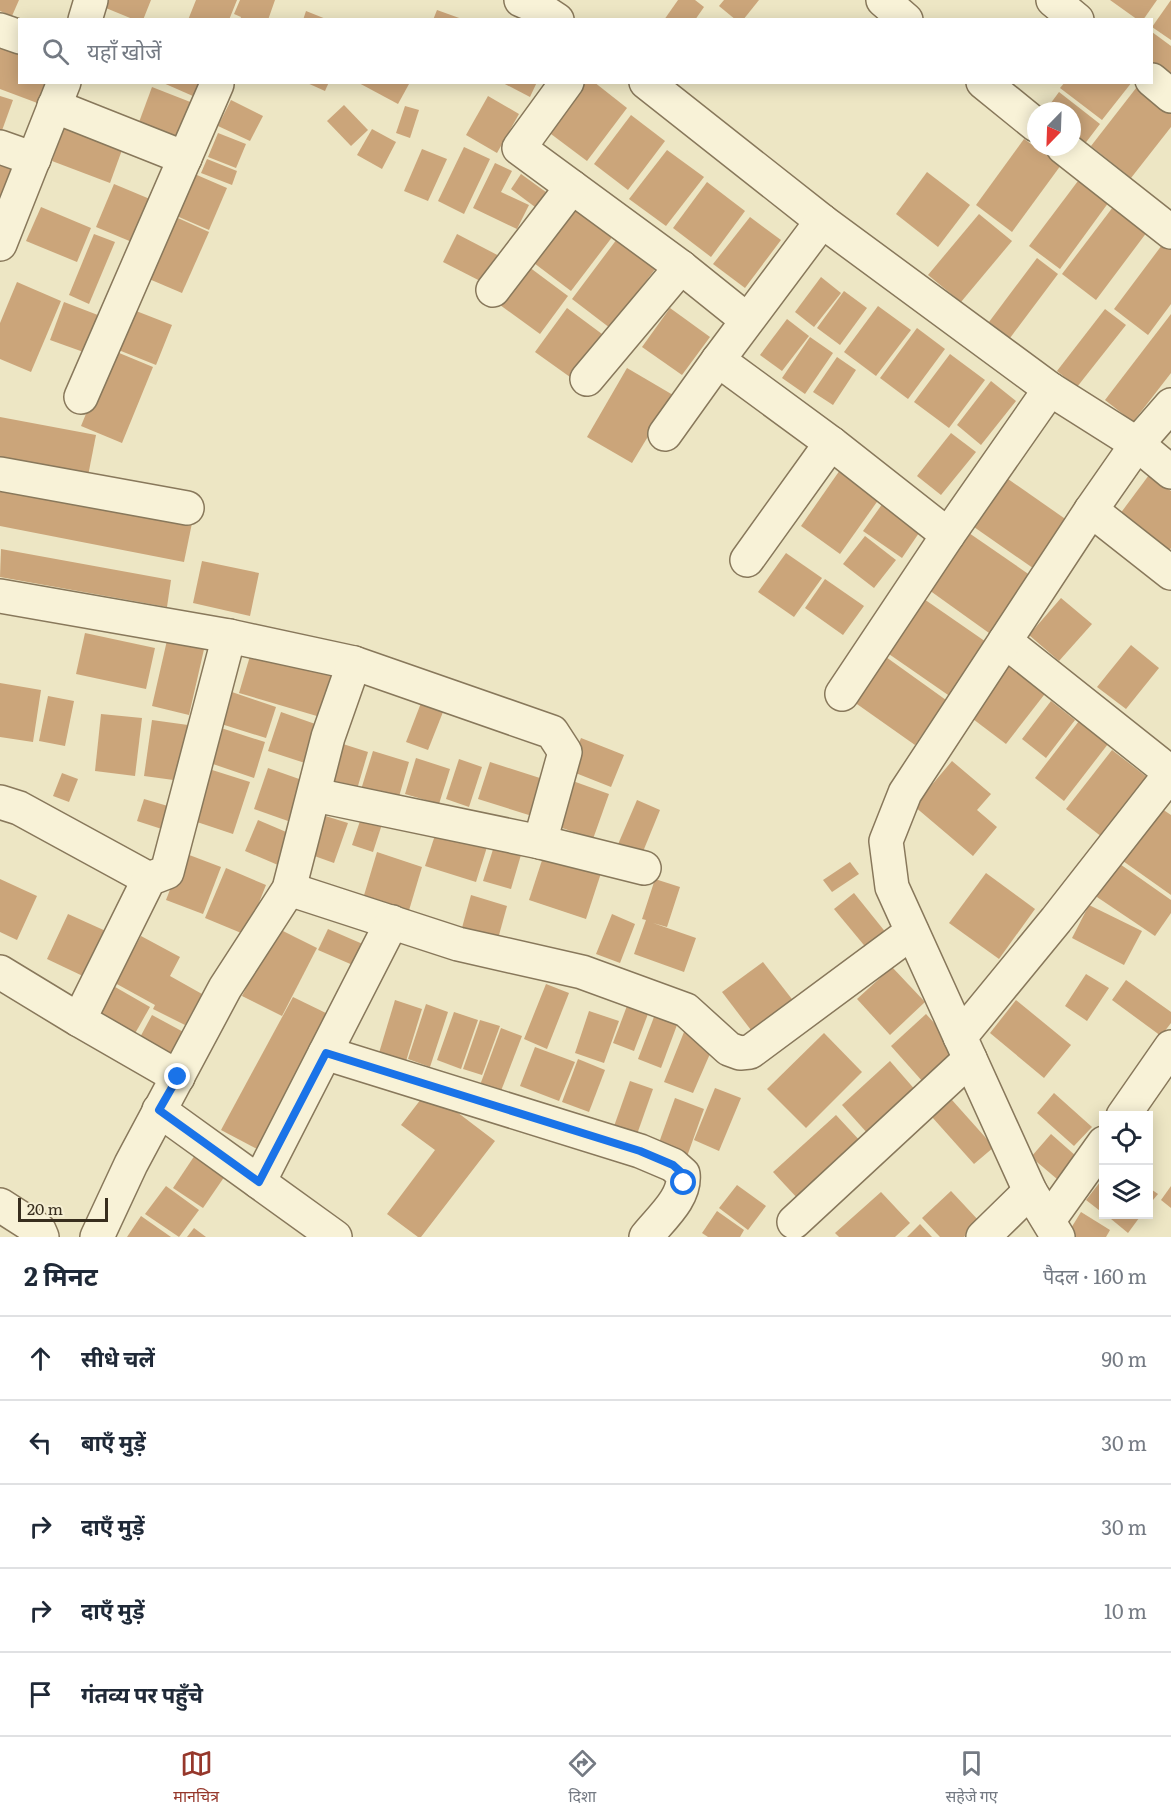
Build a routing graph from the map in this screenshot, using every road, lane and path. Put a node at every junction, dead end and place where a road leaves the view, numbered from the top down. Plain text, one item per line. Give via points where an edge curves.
1 (91, 0) edge
2 (521, 0) edge
3 (883, 0) edge
4 (86, 18) edge
5 (554, 18) edge
6 (904, 18) edge
7 (0, 30) edge
8 (18, 36) edge
9 (1153, 81) edge
10 (217, 84) dead end
11 (566, 84) edge
12 (649, 84) edge
13 (985, 84) edge
14 (59, 94) edge
15 (1171, 96) edge
16 (1027, 119) edge
17 (0, 147) edge
18 (1074, 156) edge
19 (186, 158) junction
20 (34, 159) junction
21 (572, 187) junction
22 (822, 220) junction
23 (1171, 232) edge
24 (0, 244) edge
25 (681, 267) junction
26 (493, 290) dead end
27 (747, 320) junction
28 (718, 360) junction
29 (587, 380) dead end
30 (1050, 389) junction
31 (81, 397) dead end
32 (1171, 405) edge
33 (665, 434) dead end
34 (831, 443) junction
35 (1137, 444) junction
36 (1171, 472) edge
37 (0, 474) edge
38 (187, 508) dead end
39 (1091, 510) junction
40 (948, 535) junction
41 (747, 560) dead end
42 (1171, 573) edge
43 (0, 596) edge
44 (229, 636) junction
45 (1005, 641) junction
46 (354, 663) junction
47 (842, 694) dead end
48 (1171, 773) edge
49 (315, 795) junction
50 (0, 802) edge
51 (540, 842) junction
52 (644, 868) dead end
53 (148, 879) junction
54 (289, 889) junction
55 (392, 922) junction
56 (912, 932) junction
57 (0, 972) edge
58 (79, 1020) junction
59 (1171, 1047) edge
60 (965, 1048) junction
61 (326, 1053) junction
62 (178, 1077) junction
63 (159, 1110) junction
64 (1126, 1111) edge
65 (1099, 1152) edge
66 (259, 1182) junction
67 (1030, 1191) junction
68 (0, 1205) edge
69 (794, 1222) dead end
70 (1054, 1229) edge
71 (42, 1237) edge
72 (97, 1237) edge
73 (335, 1237) edge
74 (646, 1237) edge
75 (983, 1237) edge

1 - 4 street
2 - 5 street
3 - 6 street
7 - 8 street
9 - 15 street
10 - 19 street
11 - 21 street via 519,148
12 - 22 street
13 - 16 street
14 - 19 street
14 - 20 street
17 - 20 street
18 - 23 street
19 - 31 street
20 - 24 street
21 - 25 street
21 - 26 street
22 - 27 street
22 - 30 street
25 - 27 street
25 - 29 street
27 - 28 street
28 - 33 street
28 - 34 street
30 - 35 street
30 - 40 street
32 - 35 street
34 - 40 street
34 - 41 street
35 - 36 street
35 - 39 street
37 - 38 street
39 - 42 street
39 - 45 street
40 - 47 street
43 - 44 street
44 - 46 street
44 - 53 street via 167,872
45 - 48 street
45 - 56 street via 905,793 886,841 892,887
46 - 49 street via 328,737
46 - 51 street via 552,732 565,752
48 - 60 street via 1056,920
49 - 51 street
49 - 54 street
50 - 53 street via 20,808
51 - 52 street
53 - 58 street
54 - 55 street
54 - 62 street via 225,988
55 - 56 street via 458,944 582,972 686,1010 729,1049 740,1053 750,1052
55 - 61 street
56 - 60 street
57 - 58 street
58 - 62 street
59 - 64 street
60 - 67 street
60 - 69 street
61 - 66 street
61 - 74 street via 673,1165 683,1174 681,1192
62 - 63 street
63 - 66 street
63 - 72 street
65 - 70 street
66 - 73 street
67 - 70 street
67 - 75 street
68 - 71 street via 39,1230

